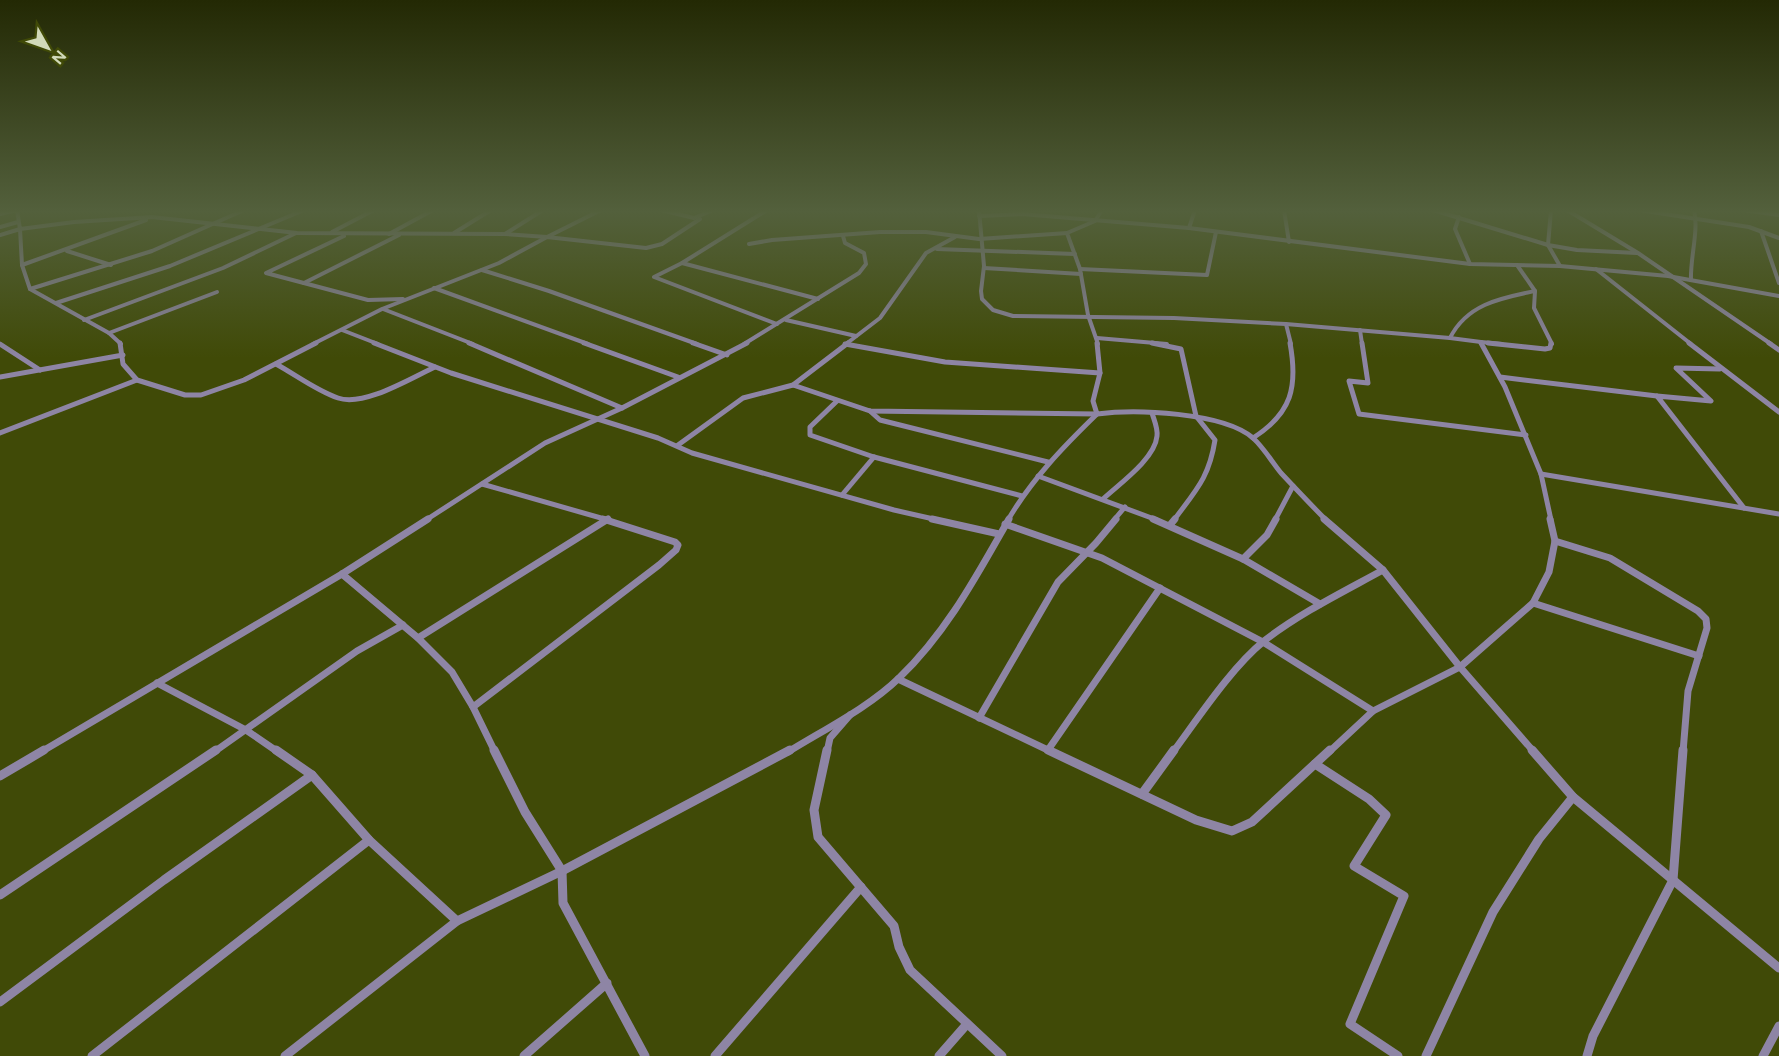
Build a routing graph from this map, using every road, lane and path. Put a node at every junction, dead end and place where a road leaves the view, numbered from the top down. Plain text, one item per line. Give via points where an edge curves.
1 (22, 259) edge
2 (40, 259) edge
3 (93, 259) edge
4 (128, 259) edge
5 (186, 259) edge
6 (242, 259) edge
7 (295, 259) edge
8 (351, 259) edge
9 (503, 259) edge
10 (688, 259) edge
11 (864, 259) edge
12 (922, 259) edge
13 (983, 259) edge
14 (1077, 259) edge
15 (1211, 259) edge
16 (1431, 259) edge
17 (1468, 259) edge
18 (1556, 259) edge
19 (1646, 259) edge
20 (1690, 259) edge
21 (1769, 259) edge
22 (682, 263) junction
23 (1470, 264) junction
24 (22, 265) junction
25 (111, 265) junction
26 (1517, 266) junction
27 (1560, 266) junction
28 (984, 268) junction
29 (1596, 269) junction
30 (482, 270) junction
31 (1081, 272) junction
32 (1668, 276) junction
33 (1777, 276) edge
34 (1691, 280) junction
35 (304, 283) junction
36 (1779, 283) edge
37 (434, 288) junction
38 (30, 289) junction
39 (1535, 291) junction
40 (217, 292) dead end
41 (1779, 296) edge
42 (406, 299) junction
43 (818, 299) junction
44 (57, 303) junction
45 (382, 309) junction
46 (1088, 315) junction
47 (84, 320) junction
48 (786, 320) junction
49 (777, 324) junction
50 (1286, 324) junction
51 (342, 330) junction
52 (1360, 330) junction
53 (109, 333) junction
54 (856, 336) junction
55 (1096, 338) junction
56 (1450, 339) junction
57 (1480, 342) junction
58 (0, 344) edge
59 (845, 344) junction
60 (1779, 350) edge
61 (123, 355) junction
62 (727, 355) junction
63 (276, 364) junction
64 (435, 367) junction
65 (1720, 369) junction
66 (40, 370) junction
67 (1100, 373) junction
68 (0, 377) edge
69 (678, 377) junction
70 (1500, 377) junction
71 (137, 380) junction
72 (793, 385) junction
73 (1658, 396) junction
74 (837, 401) junction
75 (622, 408) junction
76 (870, 411) junction
77 (1779, 412) edge
78 (1152, 413) junction
79 (1097, 414) junction
80 (1196, 416) junction
81 (595, 420) junction
82 (0, 433) edge
83 (1526, 435) junction
84 (1253, 438) junction
85 (678, 445) junction
86 (874, 457) junction
87 (1048, 462) junction
88 (1541, 474) junction
89 (1038, 476) junction
90 (482, 484) junction
91 (1293, 486) junction
92 (842, 495) junction
93 (1022, 496) junction
94 (1103, 499) junction
95 (1125, 507) junction
96 (1744, 508) junction
97 (1779, 514) edge
98 (608, 519) junction
99 (1005, 524) junction
100 (1170, 525) junction
101 (999, 534) junction
102 (1555, 541) junction
103 (1088, 552) junction
104 (1243, 559) junction
105 (1383, 570) junction
106 (342, 574) junction
107 (1160, 588) junction
108 (1533, 603) junction
109 (1320, 604) junction
110 (403, 626) junction
111 (418, 638) junction
112 (1263, 642) junction
113 (1699, 656) junction
114 (1460, 667) junction
115 (898, 679) junction
116 (157, 683) junction
117 (473, 707) junction
118 (856, 710) junction
119 (1373, 711) junction
120 (979, 718) junction
121 (246, 730) junction
122 (1048, 750) junction
123 (1315, 764) junction
124 (312, 775) junction
125 (0, 776) edge
126 (1142, 794) junction
127 (1573, 797) junction
128 (369, 840) junction
129 (562, 871) junction
130 (1673, 880) junction
131 (861, 887) junction
132 (0, 895) edge
133 (457, 921) junction
134 (1779, 968) edge
135 (607, 983) junction
136 (0, 1002) edge
137 (967, 1024) junction
138 (1779, 1026) edge
139 (92, 1056) edge
140 (285, 1056) edge
141 (524, 1056) edge
142 (645, 1056) edge
143 (715, 1056) edge
144 (939, 1056) edge
145 (1002, 1056) edge
146 (1398, 1056) edge
147 (1426, 1056) edge
148 (1587, 1056) edge
149 (1763, 1056) edge

1 - 24 street
2 - 24 street
3 - 25 street
4 - 25 street
5 - 44 street
6 - 47 street
7 - 35 street via 267,273
8 - 35 street
9 - 30 street
10 - 22 street
11 - 43 street via 865,268
12 - 54 street via 880,318
13 - 28 street
14 - 31 street
15 - 31 street via 1208,276
16 - 23 street
17 - 23 street
18 - 27 street
19 - 32 street
20 - 34 street
21 - 33 street
22 - 43 street
22 - 49 street via 654,278
23 - 26 street
24 - 38 street
25 - 38 street
26 - 27 street
26 - 39 street
27 - 29 street
28 - 31 street
28 - 46 street via 981,295 996,312 1013,316
29 - 32 street
29 - 65 street
30 - 37 street
30 - 62 street
31 - 46 street
32 - 34 street
32 - 60 street
33 - 36 street
34 - 41 street
35 - 42 street via 368,300
37 - 42 street
37 - 69 street
38 - 44 street
39 - 56 street via 1471,309
39 - 57 street via 1534,309 1552,344 1550,348
40 - 53 street
42 - 45 street
43 - 48 street
44 - 47 street
45 - 51 street
45 - 75 street
46 - 50 street
46 - 55 street
47 - 53 street
48 - 49 street
48 - 54 street
49 - 62 street
50 - 52 street
50 - 84 street via 1295,357 1289,400 1272,426
51 - 63 street
51 - 64 street
52 - 56 street
52 - 83 street via 1368,383 1349,381 1359,414
53 - 61 street via 121,344
54 - 59 street
55 - 67 street
55 - 80 street via 1166,344 1181,349
56 - 57 street
57 - 70 street
58 - 66 street
59 - 67 street via 945,362
59 - 72 street
61 - 66 street
61 - 71 street via 126,371
62 - 69 street
63 - 64 street via 339,399 351,400
63 - 71 street via 201,394 185,395
64 - 81 street
65 - 73 street via 1676,368 1711,401
65 - 77 street
66 - 68 street
67 - 79 street via 1093,401
69 - 75 street
70 - 73 street
70 - 83 street
71 - 82 street
72 - 74 street
72 - 85 street via 743,398
73 - 96 street
74 - 76 street
74 - 86 street via 810,427 810,435
75 - 81 street
76 - 79 street
76 - 87 street via 880,420
78 - 79 street
78 - 80 street
78 - 94 street via 1158,435 1156,443 1148,456
79 - 87 street
80 - 84 street via 1238,428
80 - 100 street via 1215,440 1210,465 1199,487
81 - 85 street
81 - 90 street via 545,443
83 - 88 street
84 - 91 street
85 - 92 street via 692,453
86 - 92 street
86 - 93 street
87 - 89 street
88 - 96 street
88 - 102 street
89 - 93 street
89 - 94 street
90 - 98 street
90 - 106 street
91 - 104 street via 1267,535
91 - 105 street via 1334,529
92 - 101 street
93 - 99 street
94 - 95 street
95 - 100 street
95 - 103 street
96 - 97 street
98 - 111 street
98 - 117 street via 675,542 676,550
99 - 101 street
99 - 103 street
100 - 104 street
101 - 115 street via 955,613
102 - 108 street via 1549,572
102 - 113 street via 1610,558 1698,611 1706,619 1707,628
103 - 107 street
103 - 120 street via 1058,582
104 - 109 street
105 - 109 street
105 - 114 street
106 - 110 street
106 - 116 street
107 - 112 street
107 - 122 street
108 - 113 street
108 - 114 street
109 - 112 street
110 - 111 street
110 - 121 street via 357,651
111 - 117 street via 452,672
112 - 119 street
112 - 126 street via 1221,687
113 - 130 street via 1688,691
114 - 119 street
114 - 127 street
115 - 118 street
115 - 120 street
116 - 121 street
116 - 125 street
117 - 129 street via 525,812
118 - 129 street via 779,757
118 - 131 street via 830,738 814,810 818,837
119 - 123 street
120 - 122 street
121 - 124 street
121 - 132 street
122 - 126 street
123 - 126 street via 1252,822 1232,831 1196,820
123 - 146 street via 1369,799 1386,815 1354,866 1404,896 1350,1024
124 - 128 street
124 - 136 street
127 - 130 street
127 - 147 street via 1539,839 1492,912
128 - 133 street
128 - 139 street
129 - 133 street
129 - 135 street via 563,903
130 - 134 street
130 - 148 street via 1593,1036
131 - 137 street via 894,926 898,948 910,970
131 - 143 street
133 - 140 street
135 - 141 street
135 - 142 street
137 - 144 street
137 - 145 street
138 - 149 street

